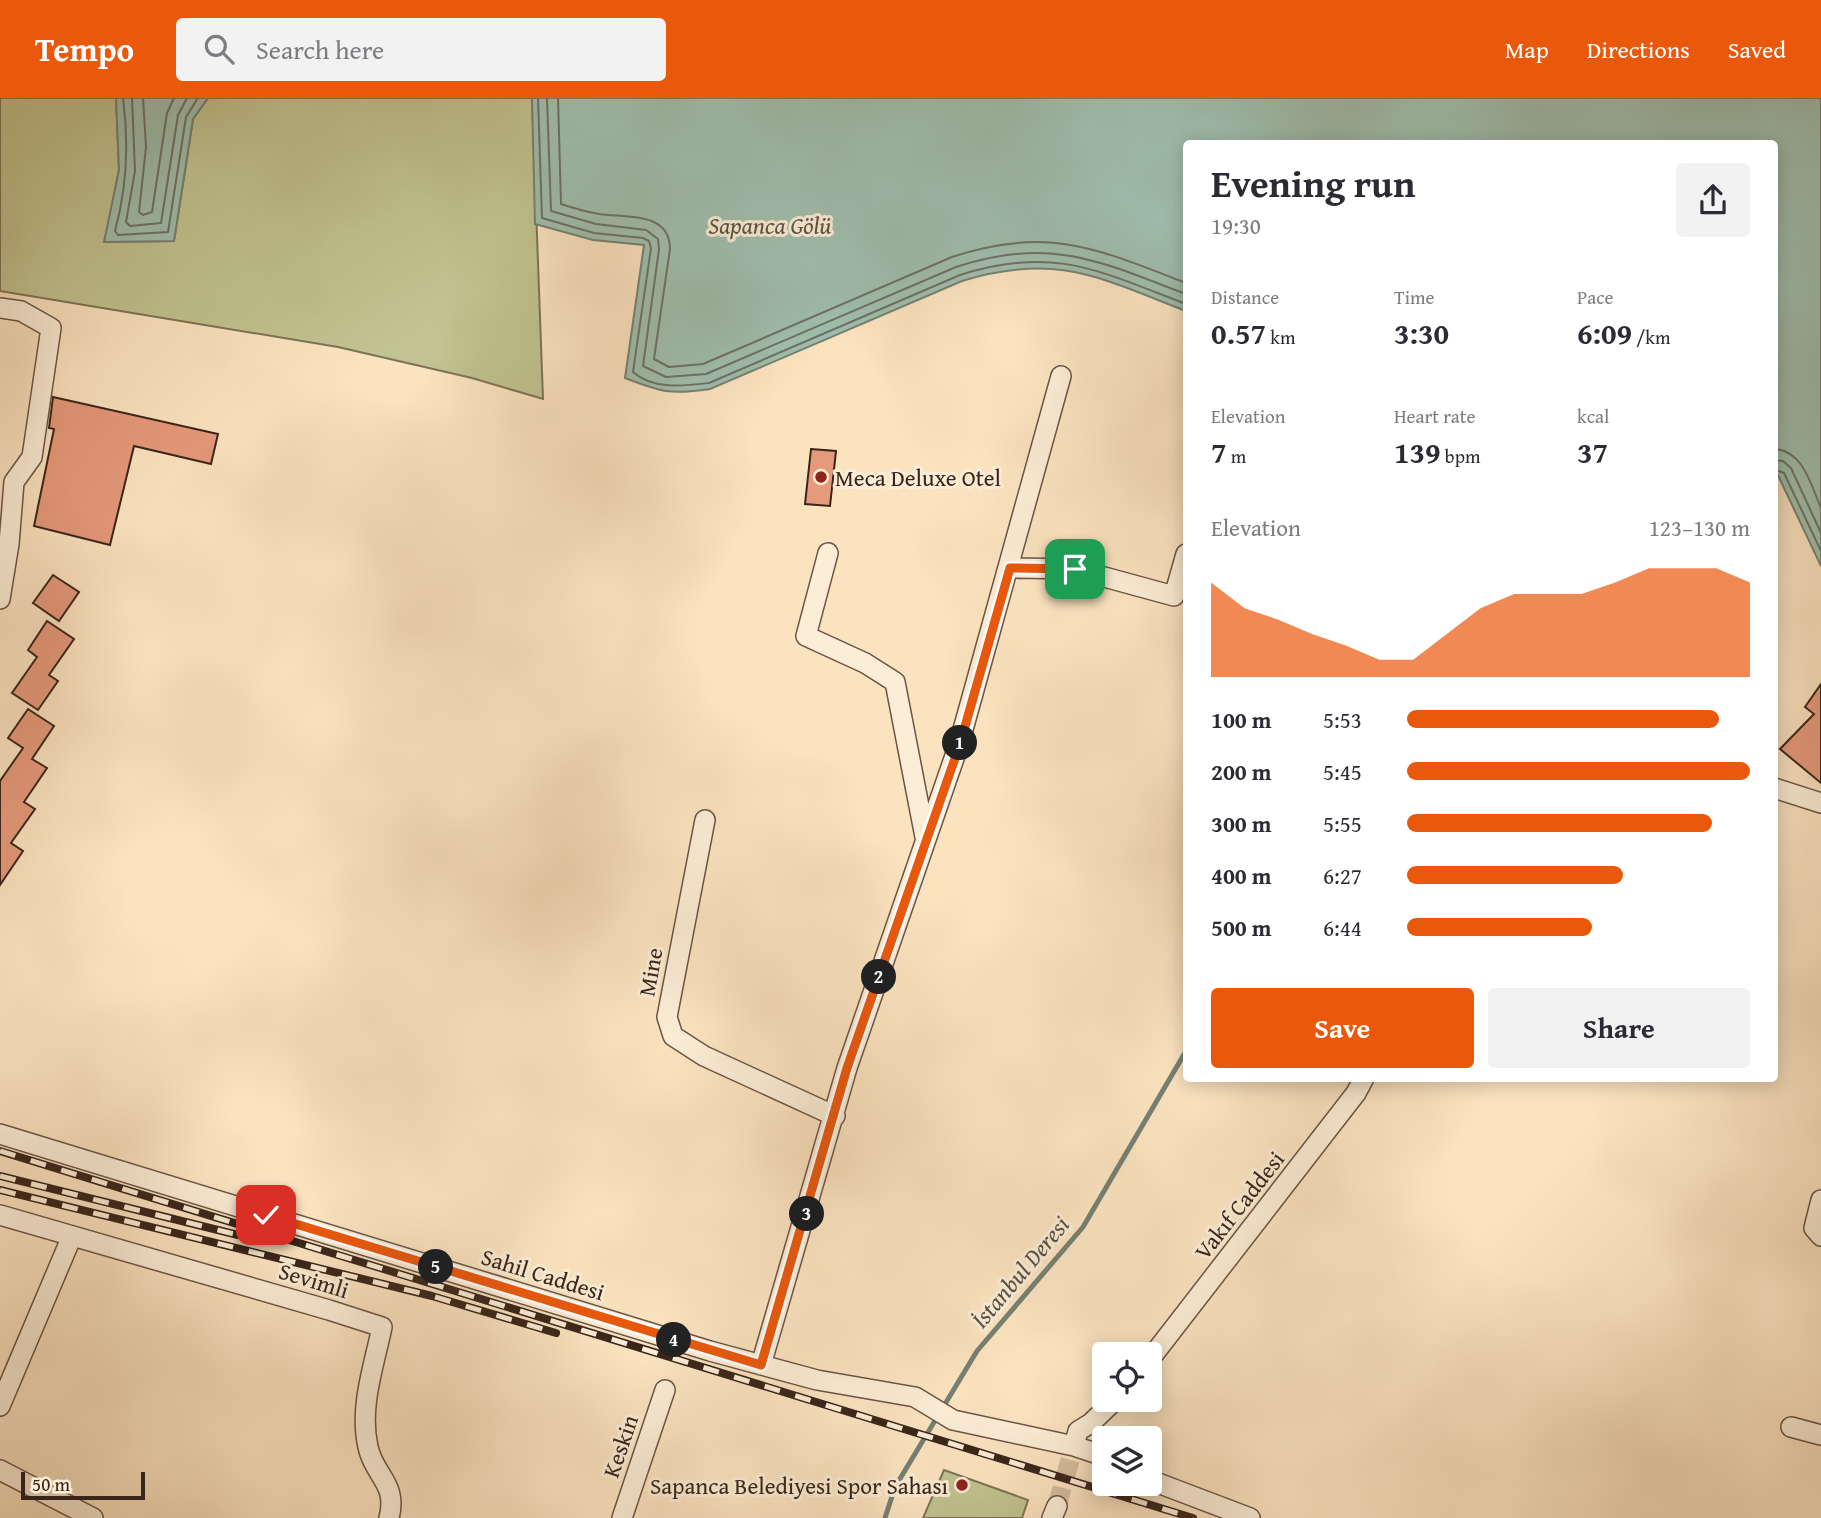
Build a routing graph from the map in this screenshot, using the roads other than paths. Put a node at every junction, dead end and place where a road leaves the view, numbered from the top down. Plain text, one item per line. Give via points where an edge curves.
1 (0, 308) edge
2 (1061, 376) dead end
3 (828, 552) dead end
4 (1183, 564) edge
5 (1010, 568) junction
6 (0, 600) edge
7 (1778, 789) edge
8 (1821, 803) edge
9 (705, 820) dead end
10 (925, 839) junction
11 (1362, 1082) edge
12 (835, 1116) junction
13 (0, 1134) edge
14 (1821, 1200) edge
15 (0, 1215) edge
16 (1818, 1232) edge
17 (72, 1236) junction
18 (1162, 1344) edge
19 (761, 1365) junction
20 (665, 1390) dead end
21 (0, 1406) edge
22 (1102, 1412) edge
23 (1791, 1427) dead end
24 (1821, 1435) edge
25 (1074, 1446) junction
26 (1092, 1452) edge
27 (0, 1470) edge
28 (1162, 1484) edge
29 (93, 1518) edge
30 (389, 1518) edge
31 (622, 1518) edge
32 (1250, 1518) edge

1 - 6 street via 21,311 51,328 32,457 14,482
2 - 5 street
3 - 10 street via 806,636 895,682
4 - 5 street via 1174,596 1075,569
5 - 10 street via 960,744
7 - 8 street
9 - 12 street, Mine via 667,1017 673,1036 704,1056
10 - 12 street
11 - 18 street, Vakıf Caddesi
12 - 19 street
13 - 19 street, Sahil Caddesi
14 - 16 street
15 - 17 street, Sevimli
17 - 21 street
17 - 30 street, Sevimli via 383,1327 364,1408 368,1449 390,1488 393,1504
19 - 25 street, Sahil Caddesi via 915,1397 953,1420
20 - 31 street, Keskin
22 - 25 street via 1078,1431
23 - 24 street
25 - 26 street, Sahil Caddesi
27 - 29 street
28 - 32 street

